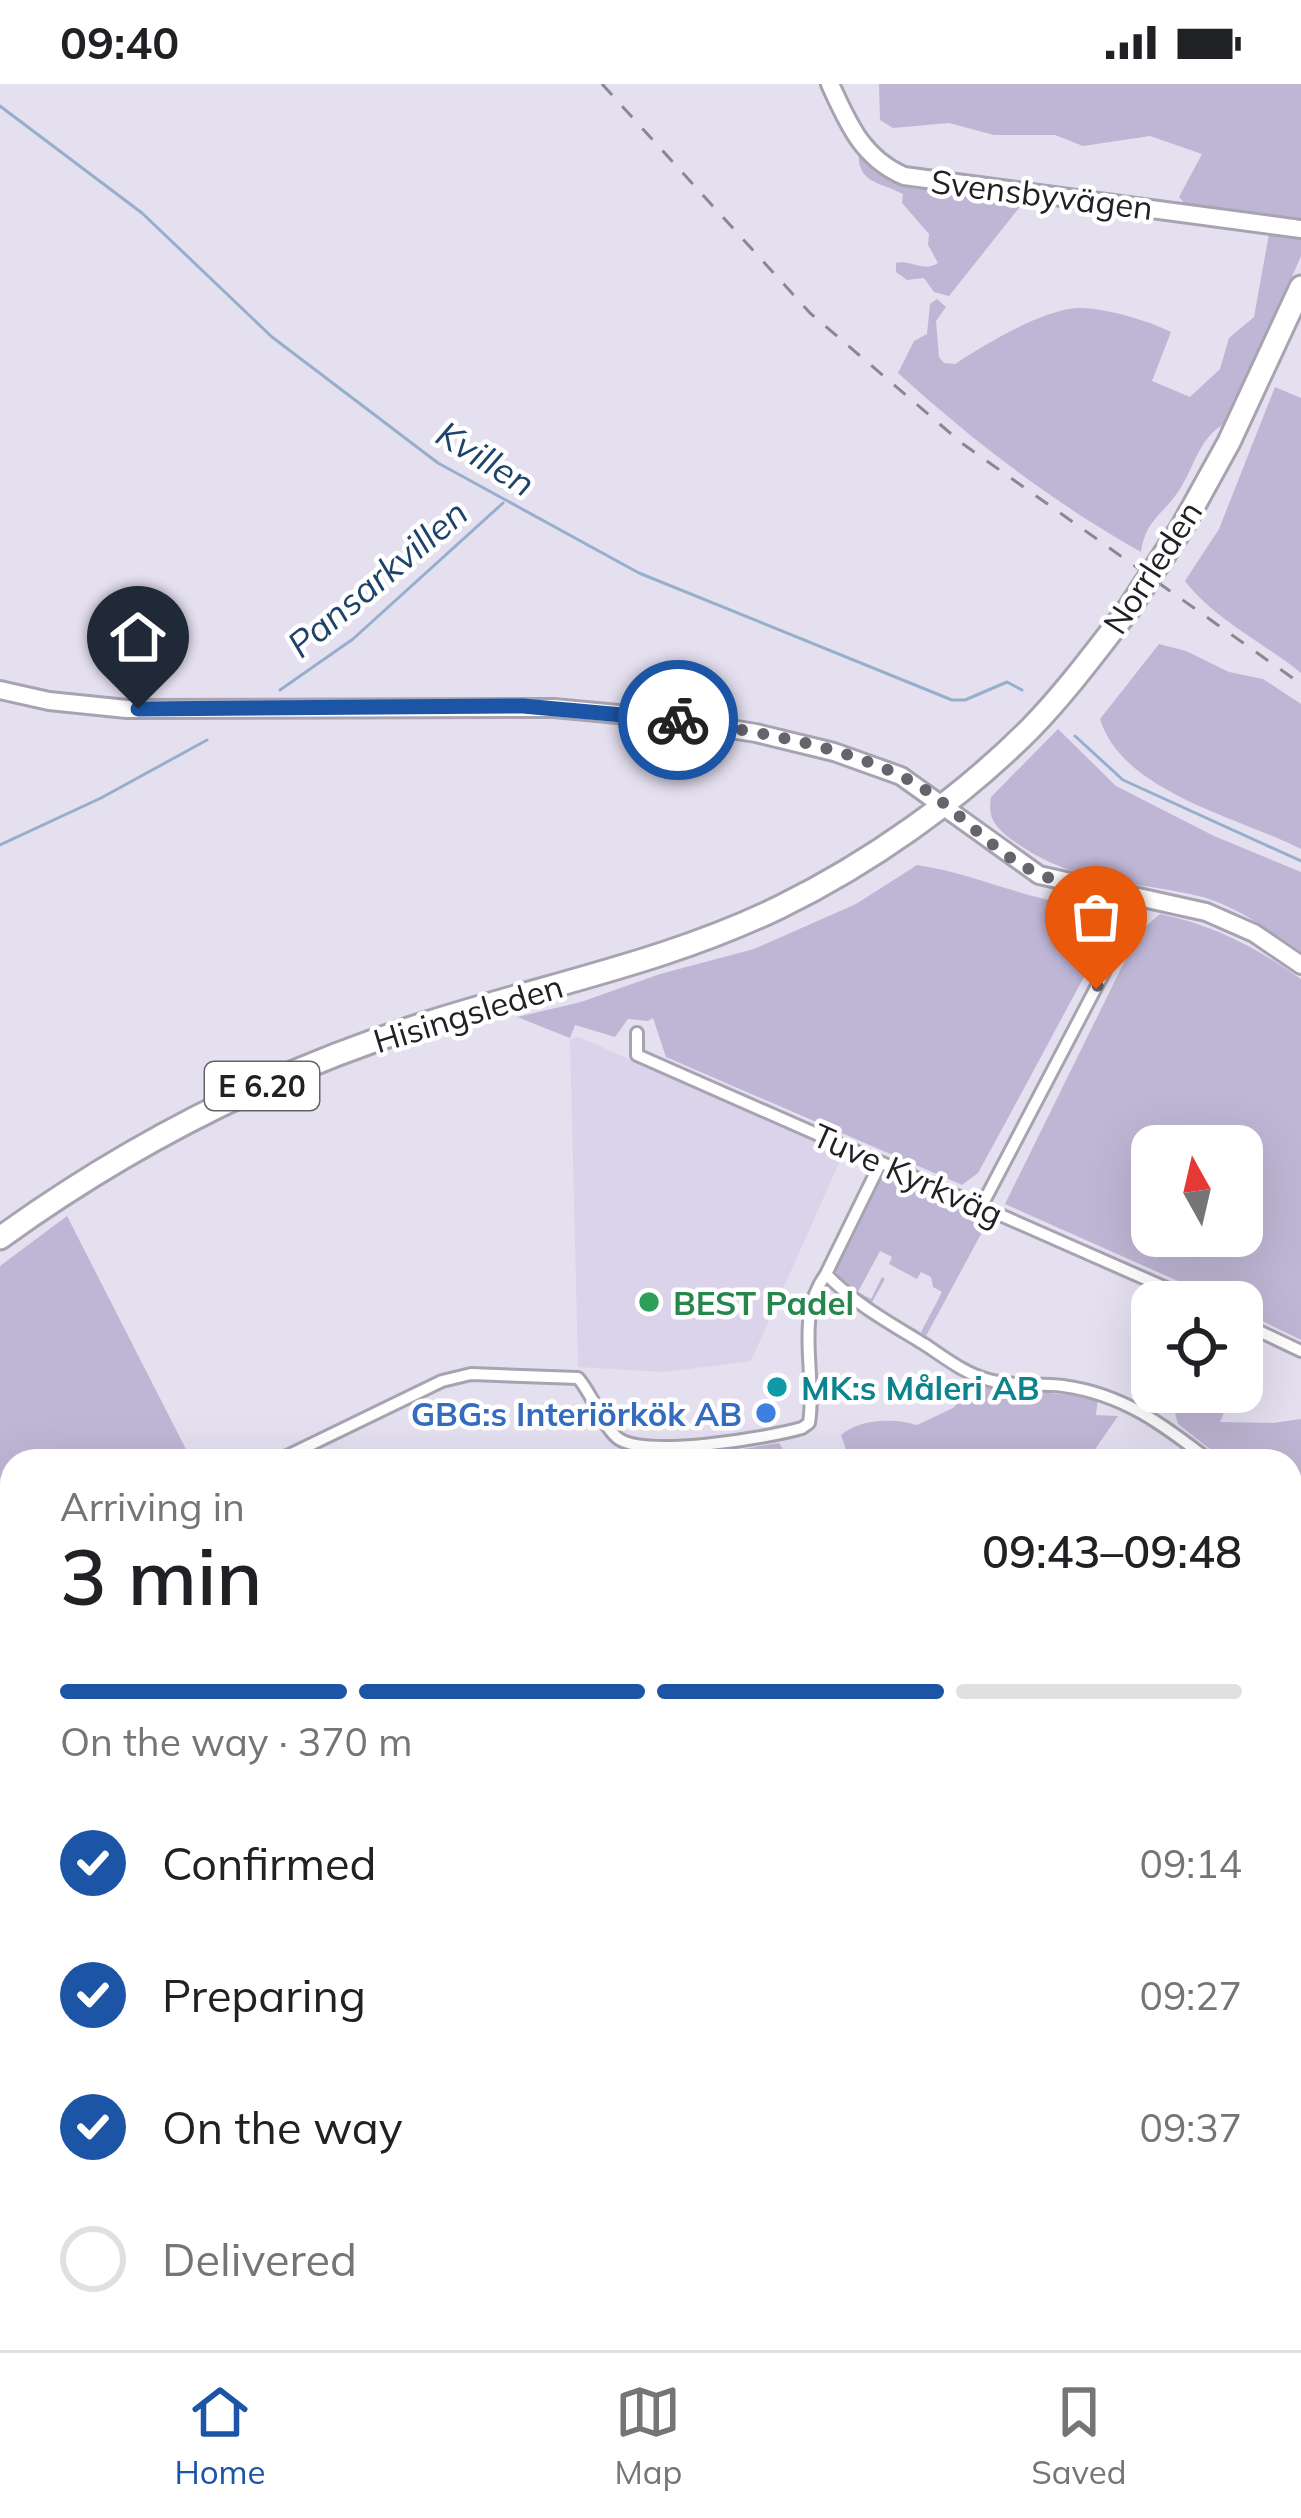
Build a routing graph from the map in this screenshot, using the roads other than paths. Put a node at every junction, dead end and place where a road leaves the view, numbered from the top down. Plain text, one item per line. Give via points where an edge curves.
1 (830, 84) edge
2 (1301, 229) edge
3 (1301, 287) edge
4 (0, 690) edge
5 (943, 804) junction
6 (1142, 898) junction
7 (1301, 965) edge
8 (637, 1033) dead end
9 (880, 1164) junction
10 (981, 1207) junction
11 (0, 1238) edge
12 (826, 1274) junction
13 (1150, 1281) edge
14 (1263, 1333) edge
15 (1301, 1351) edge
16 (302, 1449) edge
17 (1194, 1449) edge

1 - 2 main road, Svensbyvägen via 866,151 904,176
3 - 5 highway, Norrleden / E 6.20, bridge via 1224,453 1128,610 1030,728
4 - 5 main road via 127,709 488,706 660,718 834,752 901,776
5 - 6 main road via 1039,874
5 - 11 highway, Hisingsleden / E 6.20 via 846,871 737,926 387,1036 230,1100 109,1165
6 - 7 main road via 1222,918
6 - 10 street
8 - 9 street, Tuve Kyrkväg via 637,1055
9 - 10 street, Tuve Kyrkväg
9 - 12 street
10 - 13 street, Tuve Kyrkväg
12 - 16 street via 810,1312 811,1415 802,1428 633,1446 610,1431 578,1378 471,1375
12 - 17 street via 862,1308 973,1374 1104,1394
14 - 15 street

